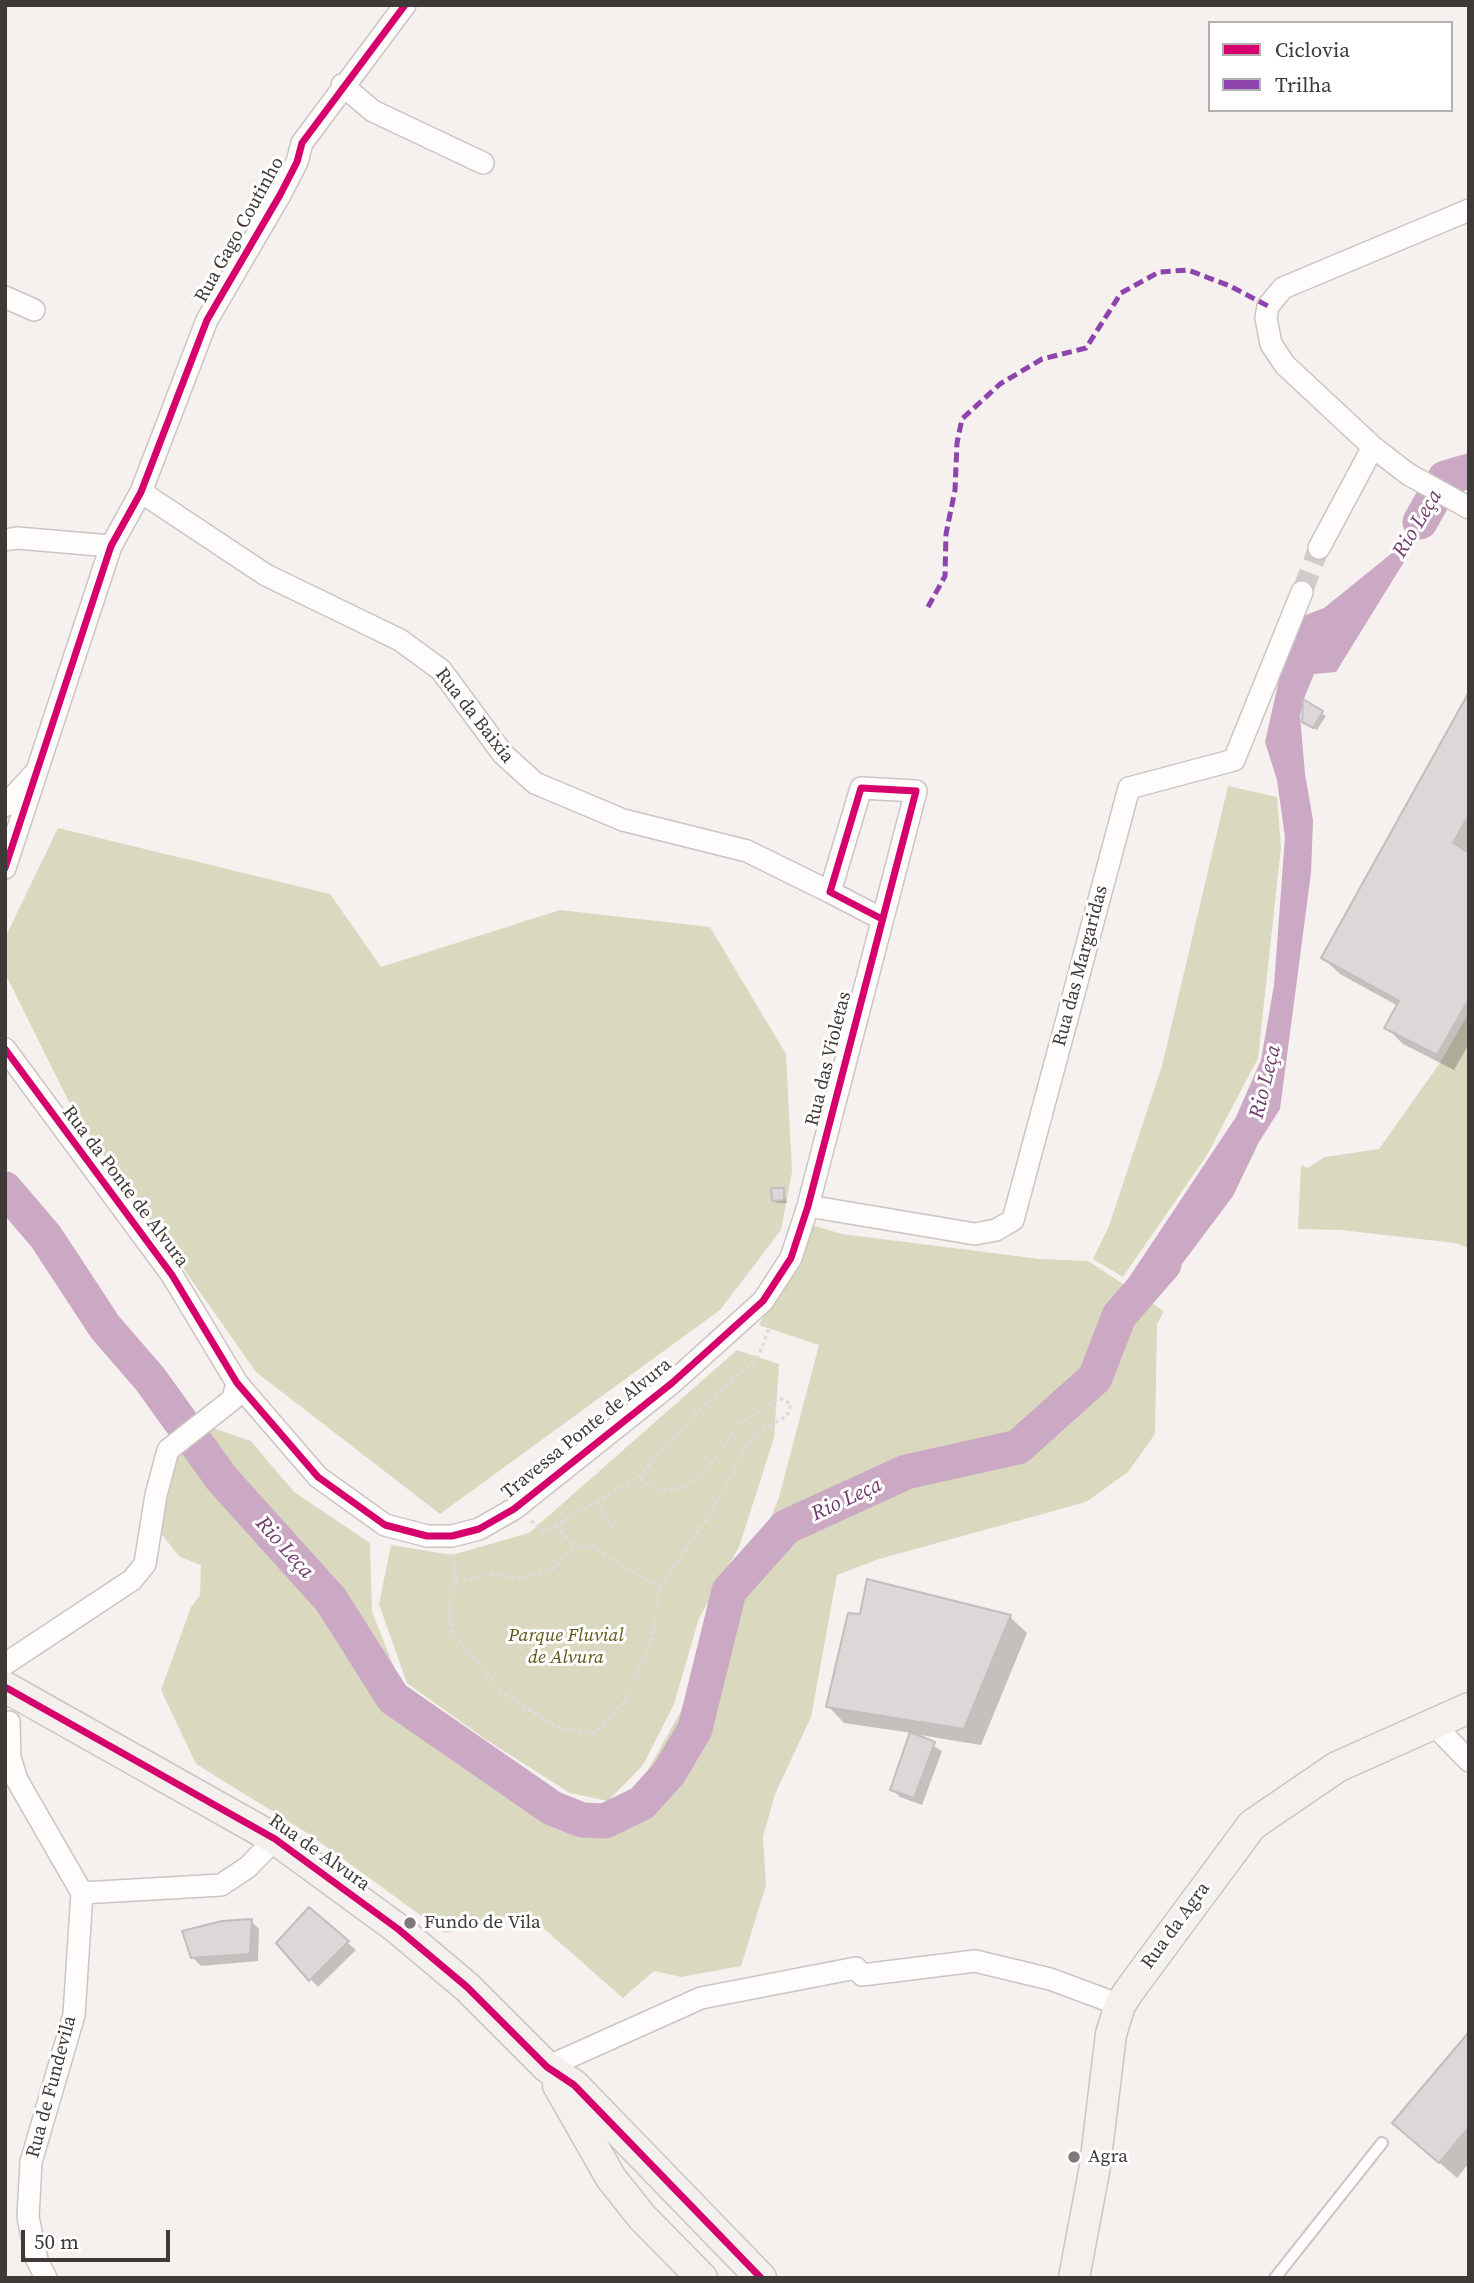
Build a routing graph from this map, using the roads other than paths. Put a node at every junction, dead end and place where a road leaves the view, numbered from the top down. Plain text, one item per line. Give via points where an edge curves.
1 (405, 5) edge
2 (342, 85) junction
3 (484, 163) dead end
4 (1469, 210) edge
5 (5, 297) edge
6 (34, 310) dead end
7 (1373, 447) junction
8 (141, 492) junction
9 (1469, 508) edge
10 (5, 540) edge
11 (111, 546) junction
12 (1319, 548) tunnel mouth
13 (1302, 592) tunnel mouth
14 (41, 765) junction
15 (5, 806) edge
16 (5, 868) edge
17 (830, 892) junction
18 (881, 919) junction
19 (5, 1049) edge
20 (808, 1206) junction
21 (237, 1383) junction
22 (5, 1664) edge
23 (5, 1686) edge
24 (1469, 1708) edge
25 (9, 1722) dead end
26 (1435, 1726) junction
27 (1469, 1761) edge
28 (275, 1839) junction
29 (82, 1892) junction
30 (1120, 2005) junction
31 (547, 2067) junction
32 (1382, 2143) dead end
33 (46, 2278) edge
34 (702, 2278) edge
35 (761, 2278) edge
36 (1074, 2278) edge
37 (1275, 2278) edge

1 - 2 street, Rua Gago Coutinho
2 - 3 street via 373,111
2 - 8 street, Rua Gago Coutinho via 302,143 280,195 207,320
4 - 7 street via 1296,281 1268,306 1271,344 1285,365
5 - 6 street
7 - 9 street via 1408,474
7 - 12 street
8 - 11 street
8 - 17 street, Rua da Baixia via 266,575 400,640 441,670 503,754 535,783 623,820 747,851
10 - 11 street
11 - 14 street
13 - 20 street, Rua das Margaridas via 1234,760 1129,788 1013,1220 996,1230 975,1234
14 - 15 street
14 - 16 street
17 - 18 street, Rua da Baixia
17 - 18 street, Rua das Violetas via 861,788 916,790
18 - 20 street, Rua das Violetas
19 - 21 street, Rua da Ponte de Alvura via 173,1275
20 - 21 street, Travessa Ponte de Alvura via 791,1258 763,1301 672,1383 514,1509 480,1529 428,1536 385,1525 318,1477
21 - 22 street via 233,1399 168,1450 145,1564 132,1580
23 - 28 street, Rua de Alvura
24 - 26 street, Rua da Agra
25 - 29 street via 10,1758 17,1780
26 - 27 street
26 - 30 street, Rua da Agra via 1337,1767 1252,1825
28 - 29 street via 248,1867 221,1885
28 - 31 street, Rua de Alvura via 398,1929 467,1987
29 - 33 street, Rua de Fundevila via 74,2015 31,2162 28,2217 37,2260
30 - 31 street via 1050,1979 975,1961 862,1975 856,1968 701,1998
30 - 36 street, Rua da Agra via 1111,2034 1095,2166
31 - 34 street via 611,2178
31 - 35 street via 574,2085
32 - 37 lane

